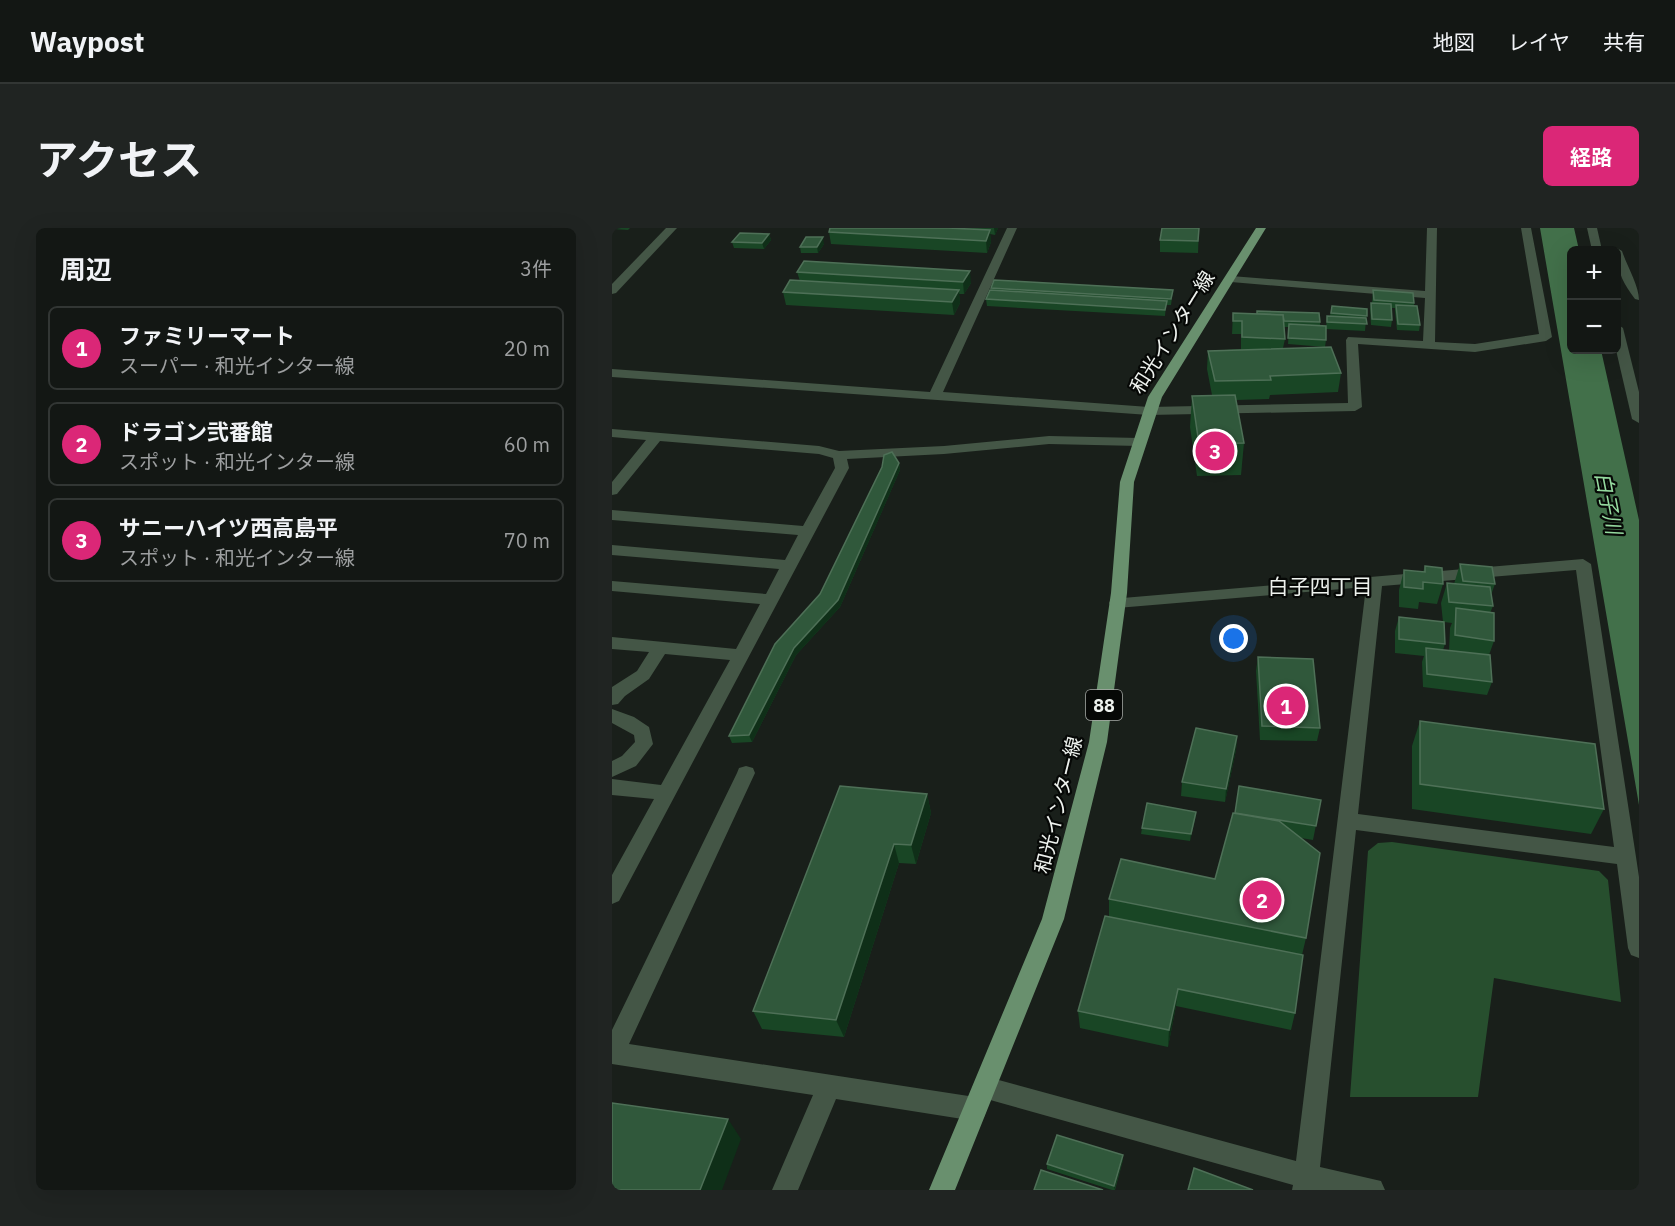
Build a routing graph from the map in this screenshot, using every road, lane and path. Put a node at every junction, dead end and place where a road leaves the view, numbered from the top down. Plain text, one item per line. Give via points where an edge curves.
1 (672, 228) edge
2 (1012, 228) edge
3 (1261, 228) edge
4 (1432, 228) edge
5 (1526, 228) edge
6 (1592, 228) edge
7 (1596, 246) edge
8 (1621, 263) edge
9 (1231, 279) junction
10 (612, 291) edge
11 (1431, 295) junction
12 (1639, 297) edge
13 (1429, 345) junction
14 (1621, 345) edge
15 (612, 373) edge
16 (935, 396) junction
17 (1149, 411) junction
18 (1639, 419) edge
19 (612, 433) edge
20 (656, 437) junction
21 (1140, 442) junction
22 (839, 455) junction
23 (612, 491) edge
24 (612, 515) edge
25 (808, 531) junction
26 (612, 550) edge
27 (789, 565) junction
28 (1375, 581) junction
29 (612, 585) edge
30 (771, 600) junction
31 (1118, 603) junction
32 (612, 643) edge
33 (661, 648) junction
34 (741, 655) junction
35 (612, 699) edge
36 (612, 716) edge
37 (746, 773) dead end
38 (614, 786) edge
39 (667, 793) junction
40 (1348, 821) junction
41 (1626, 857) junction
42 (612, 895) edge
43 (1639, 948) edge
44 (613, 1052) edge
45 (829, 1086) junction
46 (980, 1098) junction
47 (1307, 1184) edge
48 (785, 1190) edge
49 (942, 1190) edge
50 (1372, 1190) edge

1 - 10 street
2 - 16 street
3 - 9 main road, 和光インター線 / 88
4 - 11 street
5 - 13 street via 1546,337 1475,348
6 - 7 street
8 - 12 street
9 - 11 street
9 - 17 main road, 和光インター線 / 88
11 - 13 street
13 - 17 street via 1352,340 1355,407
14 - 18 street
15 - 16 street
16 - 17 street
17 - 21 main road, 和光インター線 / 88
19 - 20 street
20 - 22 street via 819,450
20 - 23 street
21 - 22 street via 1049,440
21 - 31 main road, 和光インター線 / 88 via 1127,482
22 - 25 street via 842,468
24 - 25 street
25 - 27 street
26 - 27 street
27 - 30 street
28 - 31 street
28 - 40 street
28 - 41 street via 1583,564
29 - 30 street
30 - 34 street
31 - 46 main road, 和光インター線 / 88 via 1098,742 1053,919
32 - 33 street
33 - 34 street
33 - 35 street via 643,675
34 - 39 street
36 - 38 street via 643,732 644,744
37 - 44 street
38 - 39 street
39 - 42 street
40 - 41 street
40 - 47 street
41 - 43 street
44 - 45 street
45 - 46 street
45 - 48 street
46 - 47 street
46 - 49 main road, 和光インター線 / 88
47 - 50 street

